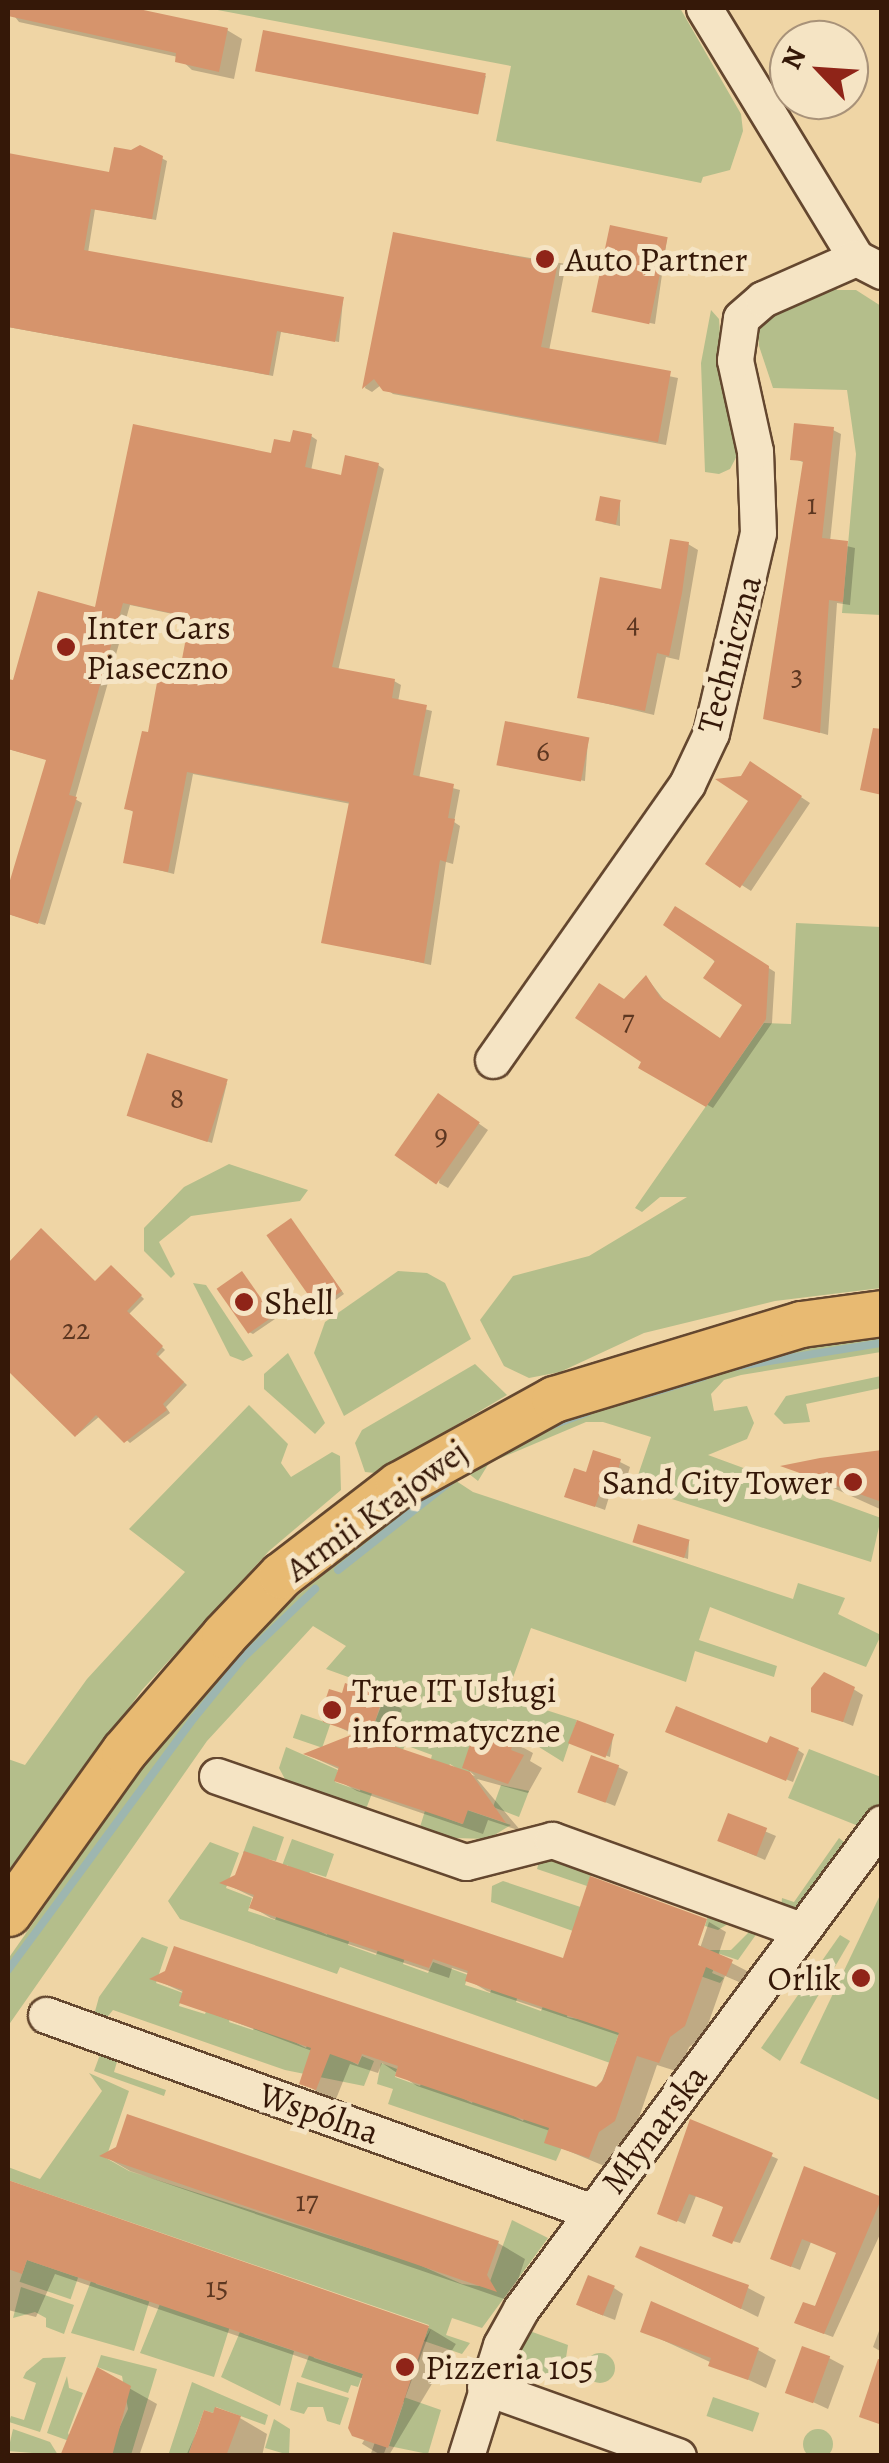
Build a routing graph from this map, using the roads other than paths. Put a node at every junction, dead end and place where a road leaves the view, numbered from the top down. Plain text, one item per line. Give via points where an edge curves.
1 (704, 8) edge
2 (869, 264) edge
3 (493, 1060) dead end
4 (882, 1313) edge
5 (218, 1776) dead end
6 (882, 1823) edge
7 (8, 1914) edge
8 (802, 1930) junction
9 (46, 2015) dead end
10 (593, 2212) junction
11 (485, 2387) junction
12 (466, 2456) edge
13 (678, 2456) edge

1 - 2 street
2 - 3 street, Techniczna via 763,298 741,318 735,360 755,451 758,533 711,733 687,784
4 - 7 main road, Armii Krajowej via 800,1324 571,1393 490,1430 398,1485 281,1576 224,1635 124,1750
5 - 8 street via 466,1862 552,1840
6 - 8 street, Młynarska
8 - 10 street, Młynarska
9 - 10 street, Wspólna
10 - 11 street, Młynarska via 521,2309
11 - 12 street, Młynarska
11 - 13 street

